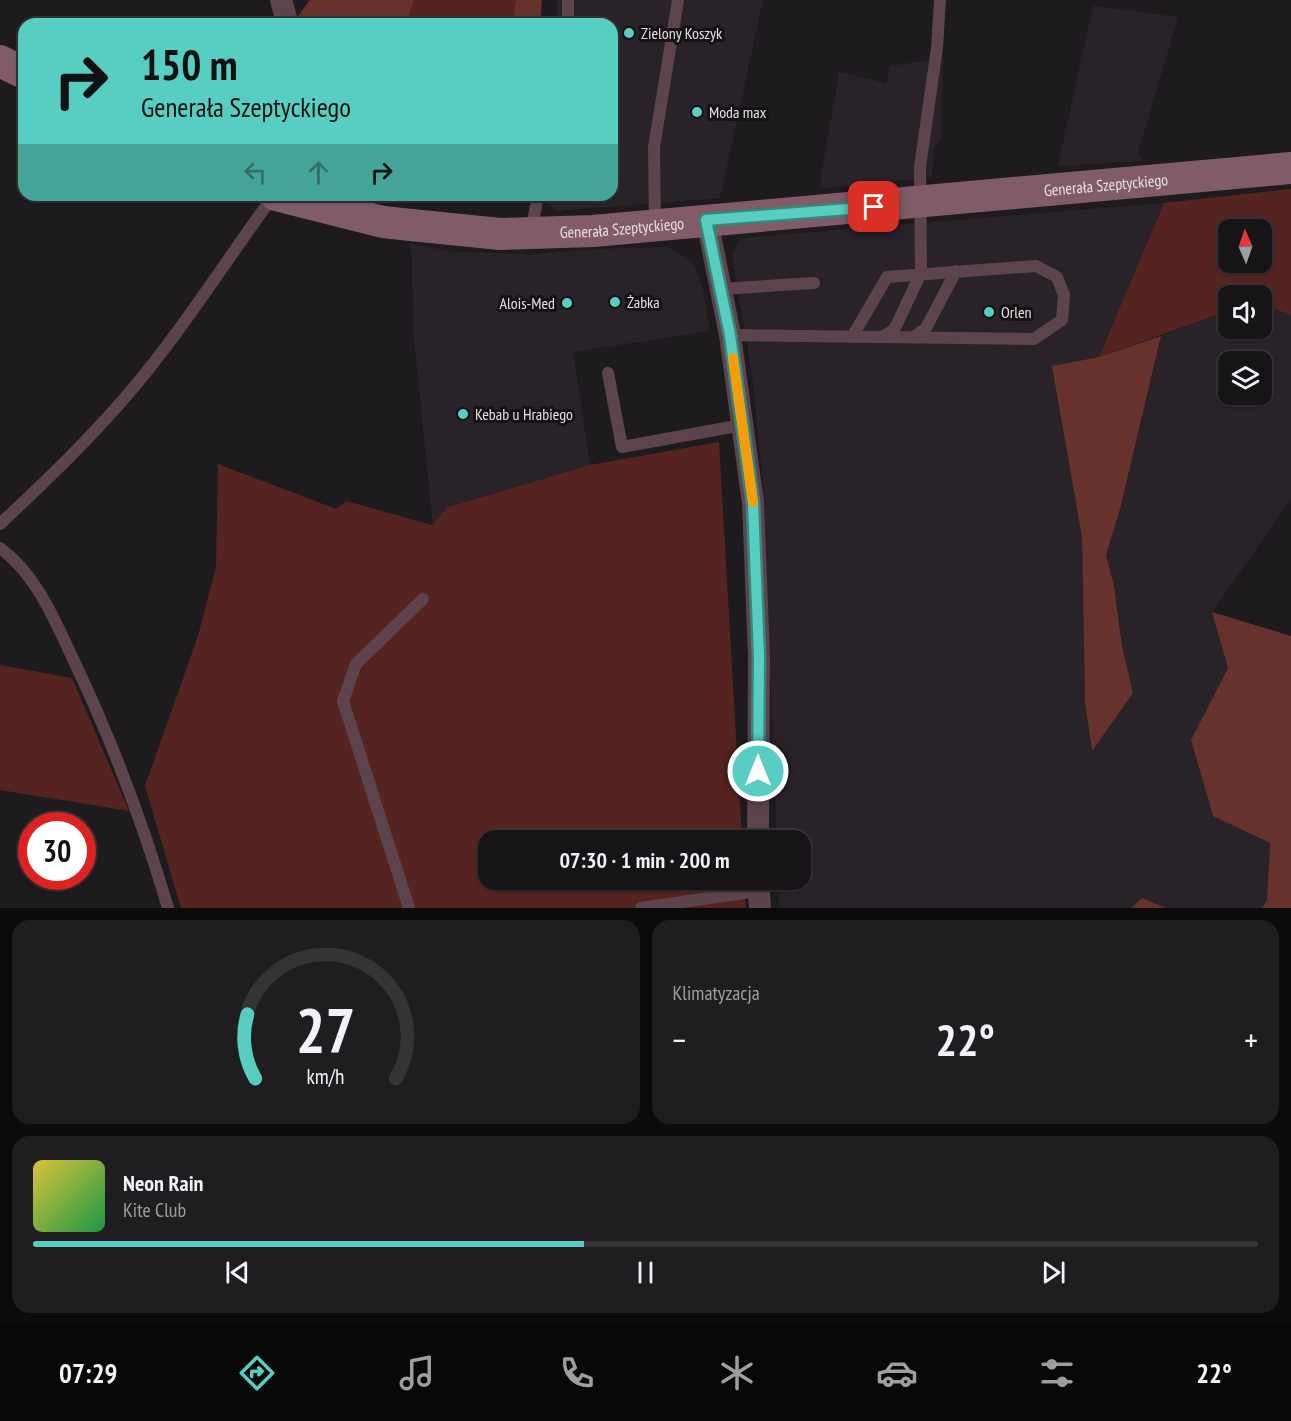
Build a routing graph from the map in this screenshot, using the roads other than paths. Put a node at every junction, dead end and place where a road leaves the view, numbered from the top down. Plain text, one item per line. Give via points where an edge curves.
1 (281, 0) edge
2 (568, 0) edge
3 (678, 0) edge
4 (940, 0) edge
5 (286, 18) edge
6 (568, 18) edge
7 (0, 61) edge
8 (18, 70) edge
9 (1291, 168) edge
10 (271, 201) edge
11 (299, 201) edge
12 (537, 201) edge
13 (921, 203) junction
14 (706, 220) junction
15 (655, 225) junction
16 (531, 233) junction
17 (956, 271) junction
18 (921, 273) junction
19 (814, 283) dead end
20 (721, 289) junction
21 (730, 335) junction
22 (852, 337) junction
23 (882, 337) junction
24 (914, 338) junction
25 (609, 373) dead end
26 (742, 425) junction
27 (0, 524) edge
28 (0, 548) edge
29 (423, 599) dead end
30 (758, 830) edge
31 (759, 893) edge
32 (168, 908) edge
33 (409, 908) edge
34 (641, 908) edge

1 - 5 street
2 - 6 lane
3 - 15 lane via 654,147
4 - 13 lane via 920,167
7 - 8 main road
9 - 13 main road, Generała Szeptyckiego
10 - 27 lane via 198,306 134,388 71,457
11 - 16 main road, Generała Szeptyckiego via 384,222 500,234
12 - 16 lane
13 - 14 main road, Generała Szeptyckiego
13 - 18 lane
14 - 15 main road, Generała Szeptyckiego
14 - 20 street
15 - 16 main road, Generała Szeptyckiego
17 - 18 lane
17 - 24 lane via 926,328
17 - 24 lane via 1036,266 1057,277 1064,295 1062,320 1034,339
18 - 22 lane via 887,277
18 - 23 lane via 894,330
19 - 20 lane
20 - 21 street
21 - 22 lane
21 - 26 street
22 - 23 lane
23 - 24 lane
25 - 26 lane via 622,447
26 - 30 street via 753,503 759,657
28 - 32 lane via 27,571 56,622 124,774
29 - 33 lane via 356,664 343,701
31 - 34 lane

